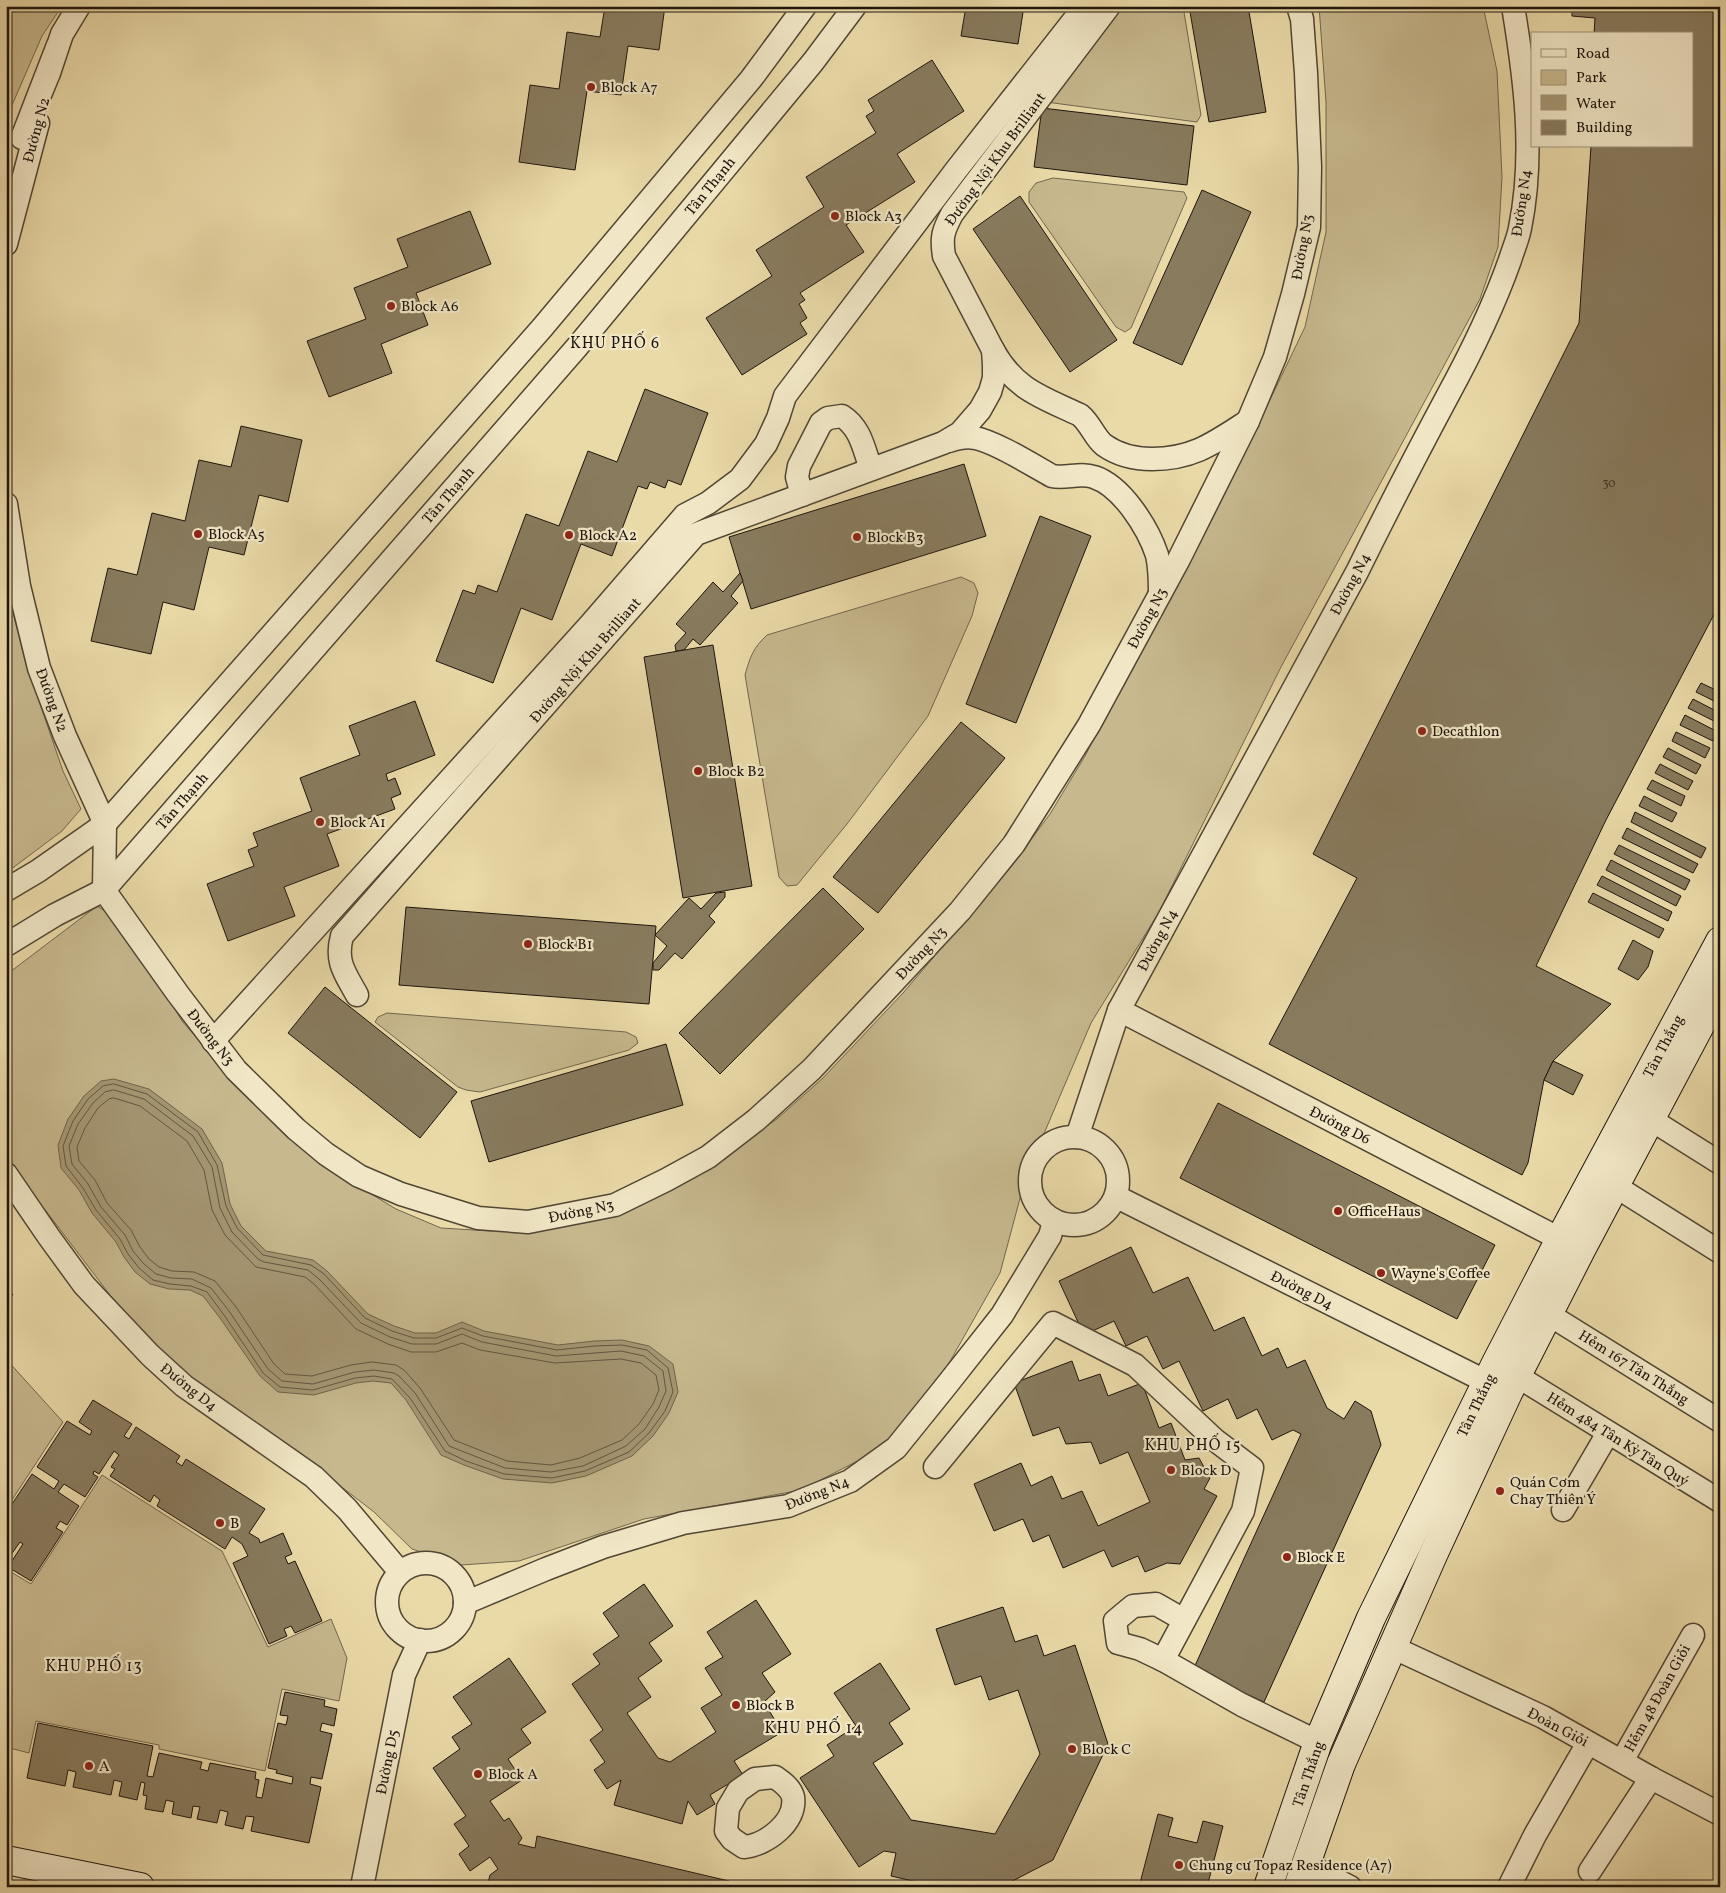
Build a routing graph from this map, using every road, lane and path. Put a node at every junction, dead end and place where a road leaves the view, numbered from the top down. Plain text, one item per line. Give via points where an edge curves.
1 (79, 6) edge
2 (805, 6) edge
3 (855, 6) edge
4 (1085, 6) edge
5 (1109, 6) edge
6 (1298, 6) edge
7 (1513, 6) edge
8 (6, 244) edge
9 (993, 350) junction
10 (1020, 385) junction
11 (990, 392) junction
12 (974, 417) junction
13 (1248, 421) junction
14 (1096, 434) junction
15 (983, 440) junction
16 (943, 443) junction
17 (871, 469) junction
18 (1072, 476) junction
19 (802, 495) junction
20 (6, 504) edge
21 (1160, 594) junction
22 (105, 824) junction
23 (6, 890) edge
24 (104, 890) junction
25 (1720, 940) edge
26 (6, 945) edge
27 (1720, 988) edge
28 (357, 995) dead end
29 (1119, 1010) junction
30 (213, 1041) junction
31 (1650, 1119) junction
32 (1077, 1137) junction
33 (1720, 1163) edge
34 (6, 1174) edge
35 (1615, 1186) junction
36 (1117, 1197) junction
37 (1054, 1221) junction
38 (1571, 1245) junction
39 (1720, 1252) edge
40 (1538, 1308) junction
41 (1502, 1379) junction
42 (1720, 1421) edge
43 (1608, 1433) junction
44 (935, 1467) dead end
45 (1720, 1501) edge
46 (1563, 1510) dead end
47 (400, 1572) junction
48 (465, 1603) junction
49 (1184, 1620) junction
50 (1692, 1635) dead end
51 (420, 1640) junction
52 (1392, 1647) junction
53 (1163, 1660) junction
54 (1318, 1742) junction
55 (1588, 1743) junction
56 (1622, 1761) junction
57 (1651, 1778) junction
58 (1720, 1814) edge
59 (6, 1860) edge
60 (1590, 1872) dead end
61 (1302, 1875) edge
62 (140, 1887) edge
63 (362, 1887) edge
64 (1268, 1887) edge
65 (1350, 1887) edge
66 (1509, 1887) edge

1 - 8 street, Đường N2 via 58,45
2 - 22 street via 751,79 542,328
3 - 24 street, Tân Thạnh via 813,62 578,347
4 - 30 street via 785,396 766,444 740,479 686,515
5 - 9 street, Đường Nội Khu Brilliant via 943,229 944,256
6 - 13 street, Đường N3 via 1306,73 1309,226 1275,357
7 - 29 street, Đường N4 via 1526,97 1528,146 1525,190 1520,229 1490,313 1357,572
9 - 10 street, Đường Nội Khu Brilliant
9 - 11 street, Đường Nội Khu Brilliant via 994,378
10 - 11 street via 1002,384
10 - 14 street, Đường Nội Khu Brilliant via 1080,415
11 - 12 street, Đường Nội Khu Brilliant
12 - 15 street via 976,431
12 - 16 street, Đường Nội Khu Brilliant via 960,433
13 - 14 street, Đường Nội Khu Brilliant via 1208,446 1172,459 1138,459 1105,445
13 - 21 street, Đường N3
14 - 18 street via 1098,445 1093,460 1082,472
15 - 16 street, Đường Nội Khu Brilliant via 964,437
15 - 18 street, Đường Nội Khu Brilliant via 1052,476
16 - 17 street, Đường Nội Khu Brilliant
17 - 19 street, Đường Nội Khu Brilliant
17 - 19 street via 852,422 842,416 828,418 821,423 799,466 796,477
18 - 21 street, Đường Nội Khu Brilliant via 1082,474 1105,481 1118,491 1135,513 1156,554
19 - 28 street, Đường Nội Khu Brilliant via 696,534 342,936 338,949 340,961
20 - 22 street, Đường N2 via 19,586 39,668 65,736
21 - 30 street, Đường N3 via 1089,725 1014,844 960,911 812,1069 756,1120 708,1157 615,1205 528,1222 478,1218 400,1194 359,1176 326,1154 236,1070
22 - 23 street
22 - 24 street, Đường N2
24 - 26 street, Tân Thạnh
24 - 30 street, Đường N3
25 - 38 street, Tân Thắng
27 - 31 street, Tân Thắng
29 - 32 street, Đường N4
29 - 38 street, Đường D6
31 - 33 street
31 - 35 street, Tân Thắng
32 - 36 street via 1096,1142 1108,1152 1118,1179
32 - 37 street via 1052,1142 1040,1151 1029,1178 1030,1192 1036,1205
34 - 47 street, Đường D4 via 84,1285 150,1356 184,1386 314,1477 347,1509
35 - 38 street, Tân Thắng
35 - 39 street
36 - 37 street via 1110,1208 1086,1224 1072,1226
36 - 41 street, Đường D4
37 - 48 street, Đường N4 via 1050,1236 986,1336 896,1448 850,1481 788,1506 683,1522 603,1547
38 - 40 street, Tân Thắng
40 - 41 street, Tân Thắng
40 - 42 street, Hẻm 167 Tân Thắng
41 - 43 street, Hẻm 484 Tân Kỳ Tân Quý
41 - 52 street, Tân Thắng via 1433,1555
41 - 54 street, Tân Thắng via 1371,1618
43 - 45 street, Hẻm 484 Tân Kỳ Tân Quý
43 - 46 street
44 - 49 street via 1053,1323 1135,1365 1215,1440 1252,1468 1243,1511
47 - 48 street via 424,1562 448,1569 464,1590
47 - 51 street via 387,1594 390,1619 408,1637
48 - 51 street via 456,1627 439,1638
49 - 53 street
49 - 53 street via 1156,1604 1133,1606 1115,1621 1118,1643
50 - 56 street, Hẻm 48 Đoàn Giỏi
51 - 63 street, Đường D5 via 404,1675
52 - 55 street, Đoàn Giỏi via 1543,1717
52 - 61 street, Tân Thắng via 1341,1764
53 - 54 street via 1242,1705
54 - 64 street, Tân Thắng
55 - 56 street, Đoàn Giỏi
55 - 66 street
56 - 57 street, Đoàn Giỏi
57 - 58 street, Đoàn Giỏi
57 - 60 street
59 - 62 street
61 - 65 street

